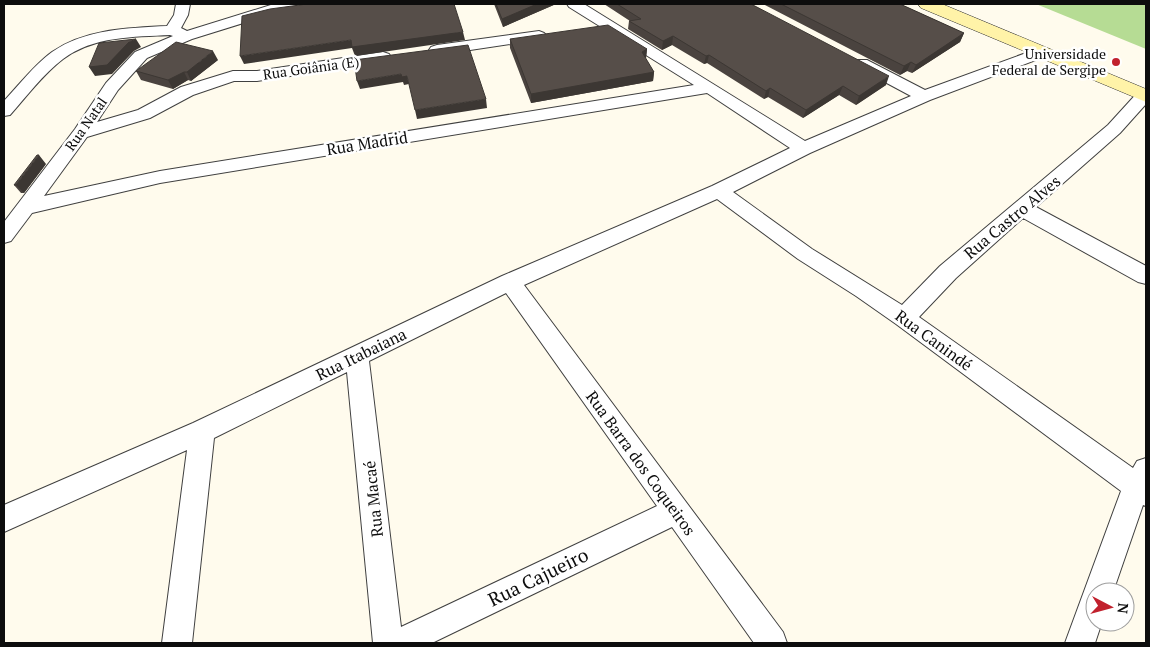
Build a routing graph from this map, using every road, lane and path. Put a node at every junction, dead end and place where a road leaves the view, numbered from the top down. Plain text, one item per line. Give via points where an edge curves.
1 (183, 4) edge
2 (290, 4) edge
3 (574, 4) edge
4 (927, 4) edge
5 (609, 27) junction
6 (590, 29) edge
7 (179, 33) junction
8 (550, 35) edge
9 (423, 52) edge
10 (1043, 52) junction
11 (403, 54) edge
12 (845, 55) edge
13 (710, 88) junction
14 (924, 96) junction
15 (1145, 96) edge
16 (4, 111) edge
17 (81, 133) junction
18 (804, 149) junction
19 (719, 191) junction
20 (26, 206) junction
21 (1021, 208) junction
22 (4, 236) edge
23 (1146, 276) edge
24 (510, 282) junction
25 (904, 318) junction
26 (357, 356) junction
27 (202, 431) junction
28 (1143, 483) edge
29 (676, 511) junction
30 (4, 519) edge
31 (1102, 582) edge
32 (1085, 629) edge
33 (177, 643) edge
34 (388, 643) edge
35 (400, 643) edge
36 (772, 643) edge
37 (1080, 643) edge

1 - 7 street
2 - 7 street
3 - 5 street
4 - 10 street
5 - 6 street
5 - 13 street
7 - 16 street via 100,37 73,46 57,56
7 - 17 street, Rua Natal via 141,55 112,87
8 - 9 street
10 - 14 street
10 - 15 street
11 - 17 street, Rua Goiânia (E) via 257,76 233,76 187,91 144,114
12 - 14 street
13 - 18 street
13 - 20 street, Rua Madrid via 160,177
14 - 18 street
15 - 21 street, Rua Castro Alves via 1081,159
17 - 20 street, Rua Natal
18 - 19 street, Rua Itabaiana
19 - 24 street, Rua Itabaiana
19 - 25 street, Rua Canindé via 805,254
20 - 22 street, Rua Natal
21 - 23 street
21 - 25 street, Rua Castro Alves via 948,272
24 - 26 street, Rua Itabaiana
24 - 29 street, Rua Barra dos Coqueiros
25 - 28 street, Rua Canindé
26 - 27 street, Rua Itabaiana
26 - 34 street, Rua Macaé
27 - 30 street, Rua Itabaiana
27 - 33 street
28 - 31 street
29 - 35 street, Rua Cajueiro
29 - 36 street, Rua Barra dos Coqueiros
32 - 37 street

